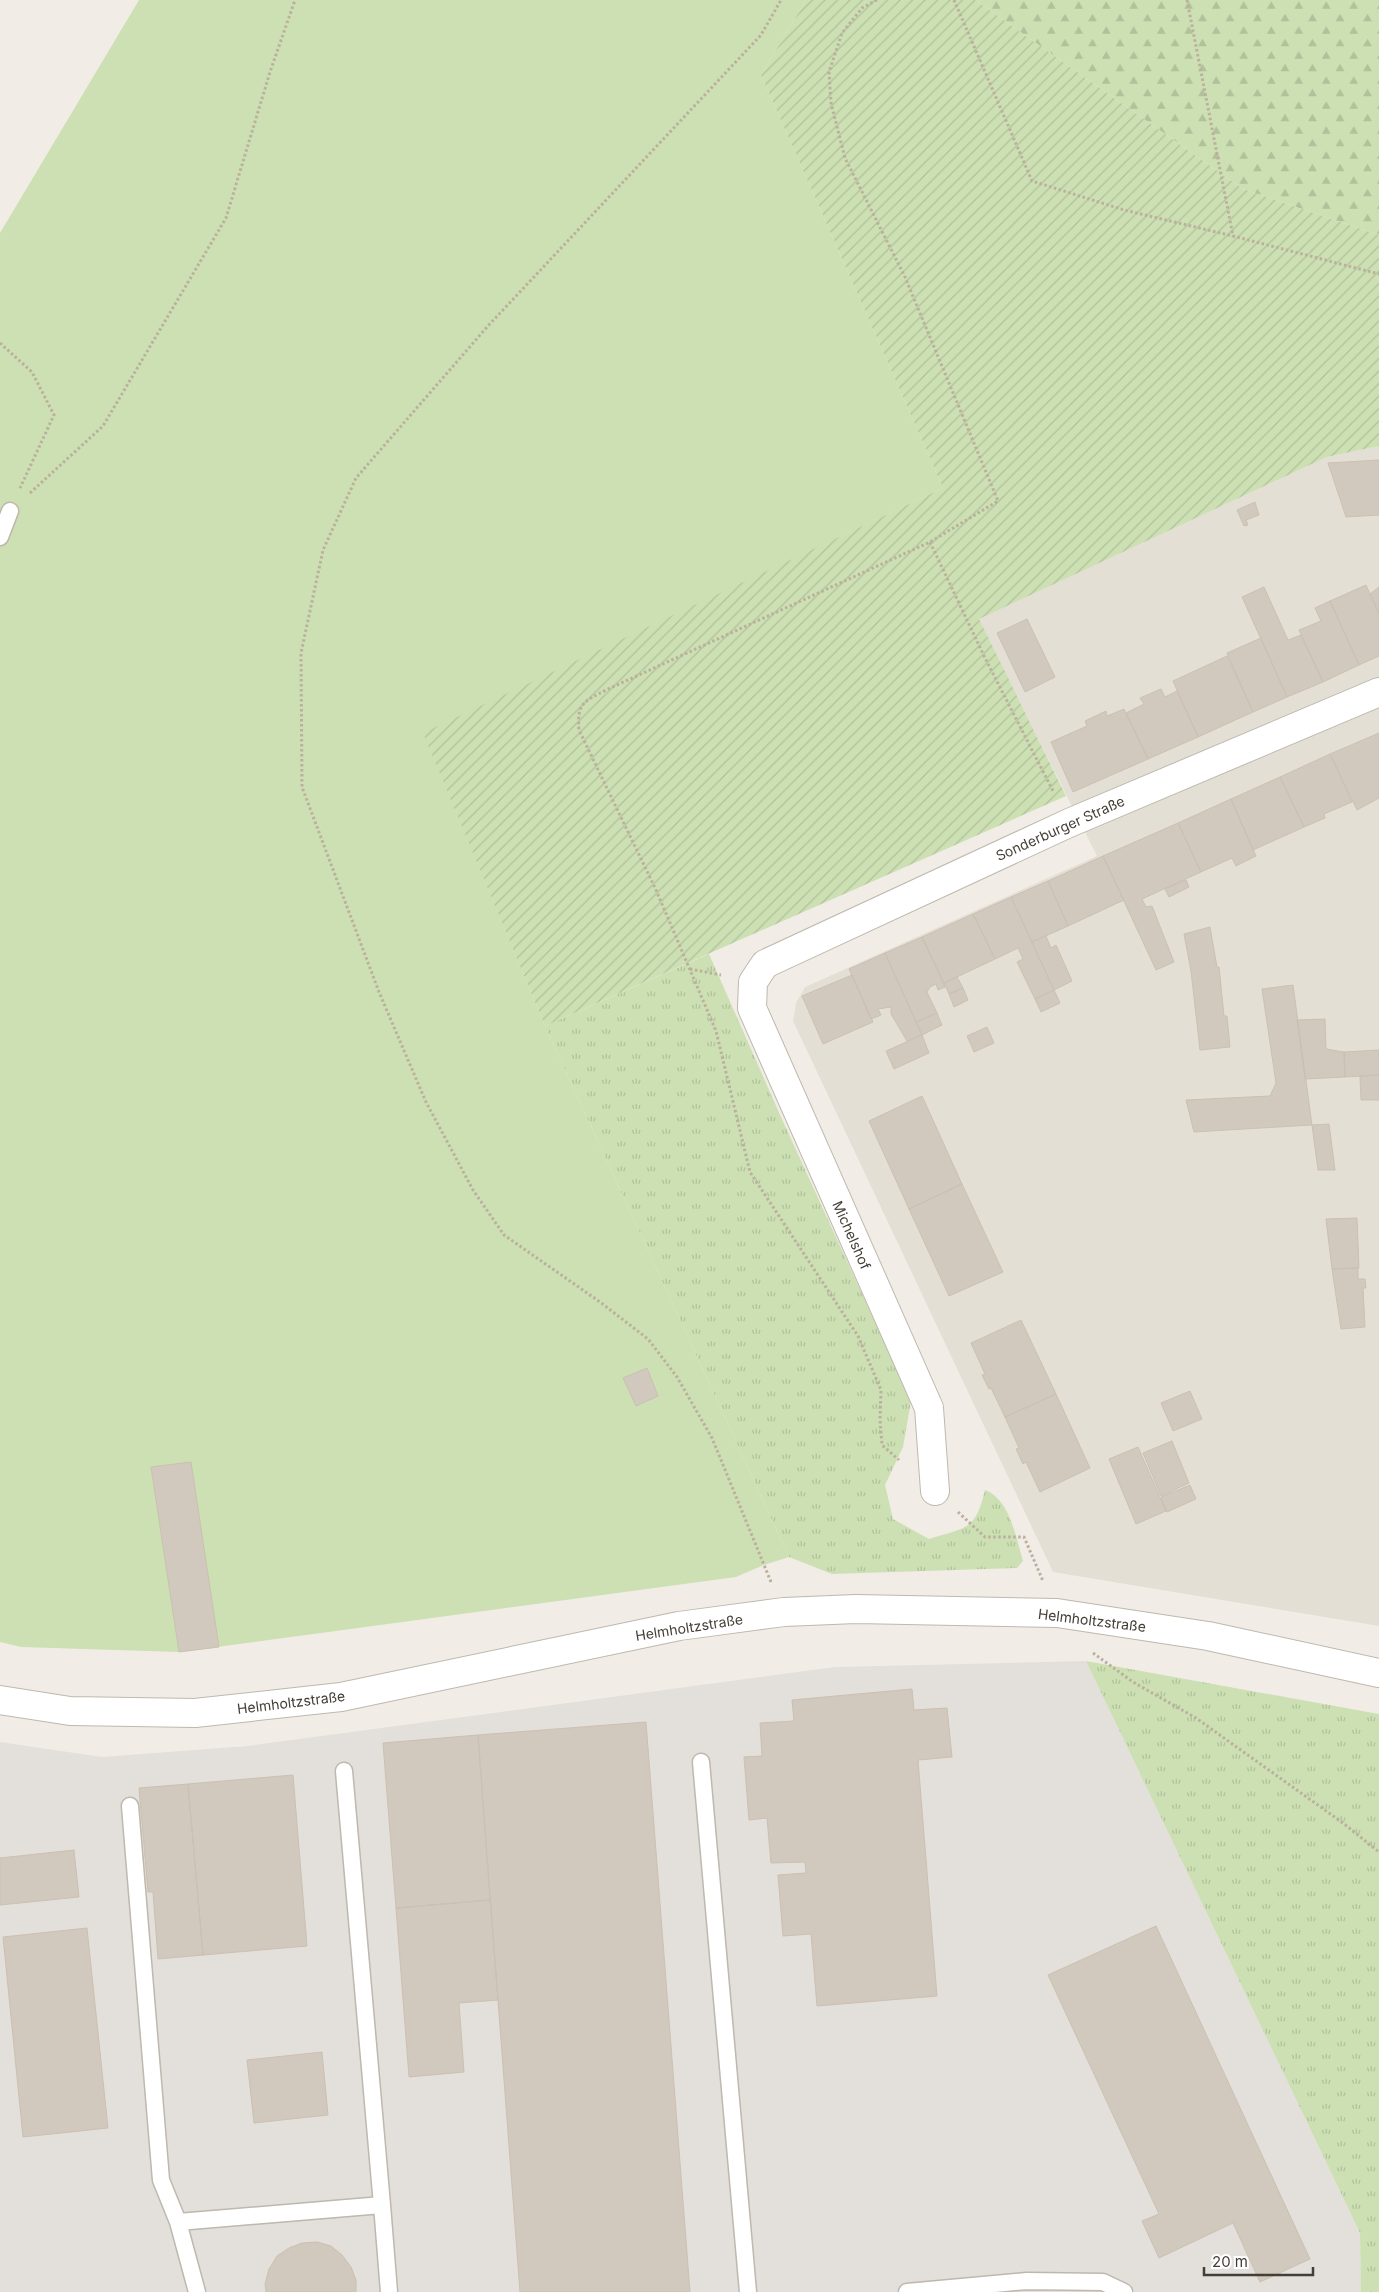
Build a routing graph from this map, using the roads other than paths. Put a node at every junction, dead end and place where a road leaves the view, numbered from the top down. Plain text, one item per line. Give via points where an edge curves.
1 (10, 511) road end
2 (0, 537) edge
3 (1379, 692) edge
4 (753, 982) joint
5 (935, 1492) road end
6 (1379, 1673) edge
7 (0, 1700) edge
8 (702, 1762) dead end
9 (344, 1771) dead end
10 (130, 1806) dead end
11 (382, 2204) junction
12 (178, 2222) junction
13 (197, 2292) edge
14 (389, 2292) edge
15 (748, 2292) edge
16 (907, 2292) edge
17 (1124, 2292) edge

1 - 2 lane
3 - 4 street, Sonderburger Straße via 1069,823 765,964
4 - 5 street, Michelshof via 752,1008 929,1408
6 - 7 street, Helmholtzstraße via 1208,1636 1057,1613 856,1609 784,1612 679,1626 341,1697 214,1711 70,1711
8 - 15 lane
9 - 11 lane
10 - 12 lane via 161,2180
11 - 12 lane
11 - 14 lane
12 - 13 lane
16 - 17 lane via 1027,2281 1103,2282

